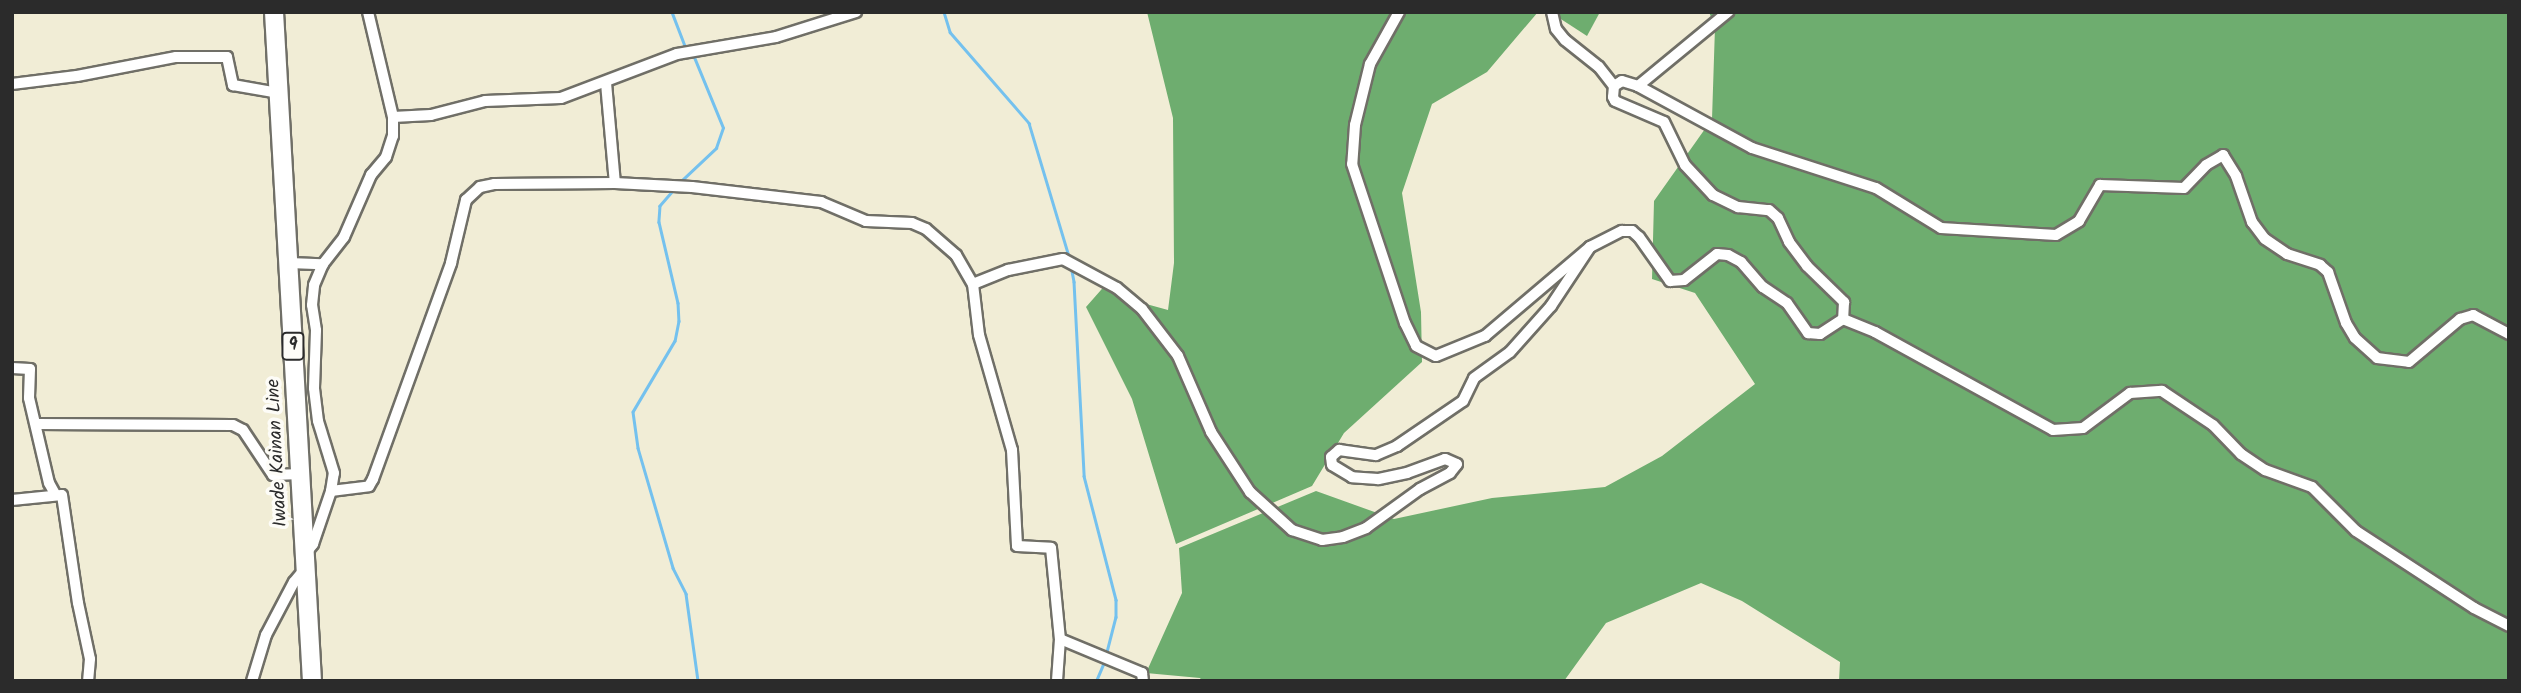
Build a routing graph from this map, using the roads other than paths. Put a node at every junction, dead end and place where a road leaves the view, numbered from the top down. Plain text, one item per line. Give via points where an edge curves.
1 (274, 12) edge
2 (368, 12) edge
3 (856, 12) edge
4 (1399, 12) edge
5 (1552, 12) edge
6 (1728, 12) edge
7 (606, 83) junction
8 (12, 84) edge
9 (1614, 86) junction
10 (1638, 86) junction
11 (279, 93) junction
12 (393, 117) junction
13 (615, 183) junction
14 (1590, 247) junction
15 (288, 263) junction
16 (323, 264) junction
17 (973, 284) junction
18 (1843, 319) junction
19 (2509, 334) edge
20 (12, 368) edge
21 (37, 425) junction
22 (301, 474) junction
23 (331, 491) junction
24 (55, 494) junction
25 (12, 500) edge
26 (305, 562) junction
27 (2509, 626) edge
28 (1060, 639) junction
29 (88, 681) edge
30 (252, 681) edge
31 (312, 681) edge
32 (1057, 681) edge
33 (1143, 681) edge

1 - 11 main road, Iwade Kainan Line / 9
2 - 12 street
3 - 7 street via 776,37 677,54
4 - 14 street via 1370,64 1355,125 1352,164 1416,346 1436,356 1485,336
5 - 9 street via 1556,29 1565,40 1599,67
6 - 10 street
7 - 12 street via 561,98 485,101 431,115
7 - 13 street
8 - 11 street via 176,57 227,57 233,85
9 - 10 street via 1622,80
9 - 18 street via 1615,101 1664,122 1685,165 1713,195 1738,207 1769,210 1778,218 1807,267 1844,302
10 - 19 street via 1752,148 1875,188 1941,228 2056,235 2079,221 2101,185 2184,188 2223,155 2252,222 2265,239 2287,254 2328,272 2346,323 2372,355 2389,362 2409,362 2460,319 2473,316
11 - 15 main road, Iwade Kainan Line / 9
12 - 16 street via 386,157 371,175 344,236
13 - 17 street via 821,202 866,221 912,223 956,255
13 - 23 street via 494,184 480,187 466,200 451,263 373,480 369,486
14 - 17 street via 1551,306 1510,352 1474,378 1463,401 1376,455 1339,450 1331,457 1332,465 1352,477 1378,479 1445,459 1457,464 1366,528 1322,540 1292,530 1250,492 1211,432 1166,338 1117,288 1063,258 1008,270
14 - 18 street via 1612,234 1632,231 1676,283 1717,254 1728,255 1787,303 1808,333 1820,334
15 - 16 street
15 - 22 main road, Iwade Kainan Line / 9
16 - 23 street via 312,305 314,388 318,421 334,473
17 - 28 street via 979,335 1013,450 1017,546 1051,548
18 - 27 street via 2053,430 2083,428 2130,393 2162,391 2213,425 2241,454 2265,470 2312,487 2356,531
20 - 21 street via 30,369 29,398
21 - 22 street via 233,425 243,430 272,475
21 - 24 street
22 - 26 main road, Iwade Kainan Line / 9
23 - 26 street
24 - 25 street
24 - 29 street via 62,495 71,539 90,659
26 - 30 street via 266,635
26 - 31 main road, Iwade Kainan Line / 9
28 - 32 street
28 - 33 street via 1142,673

